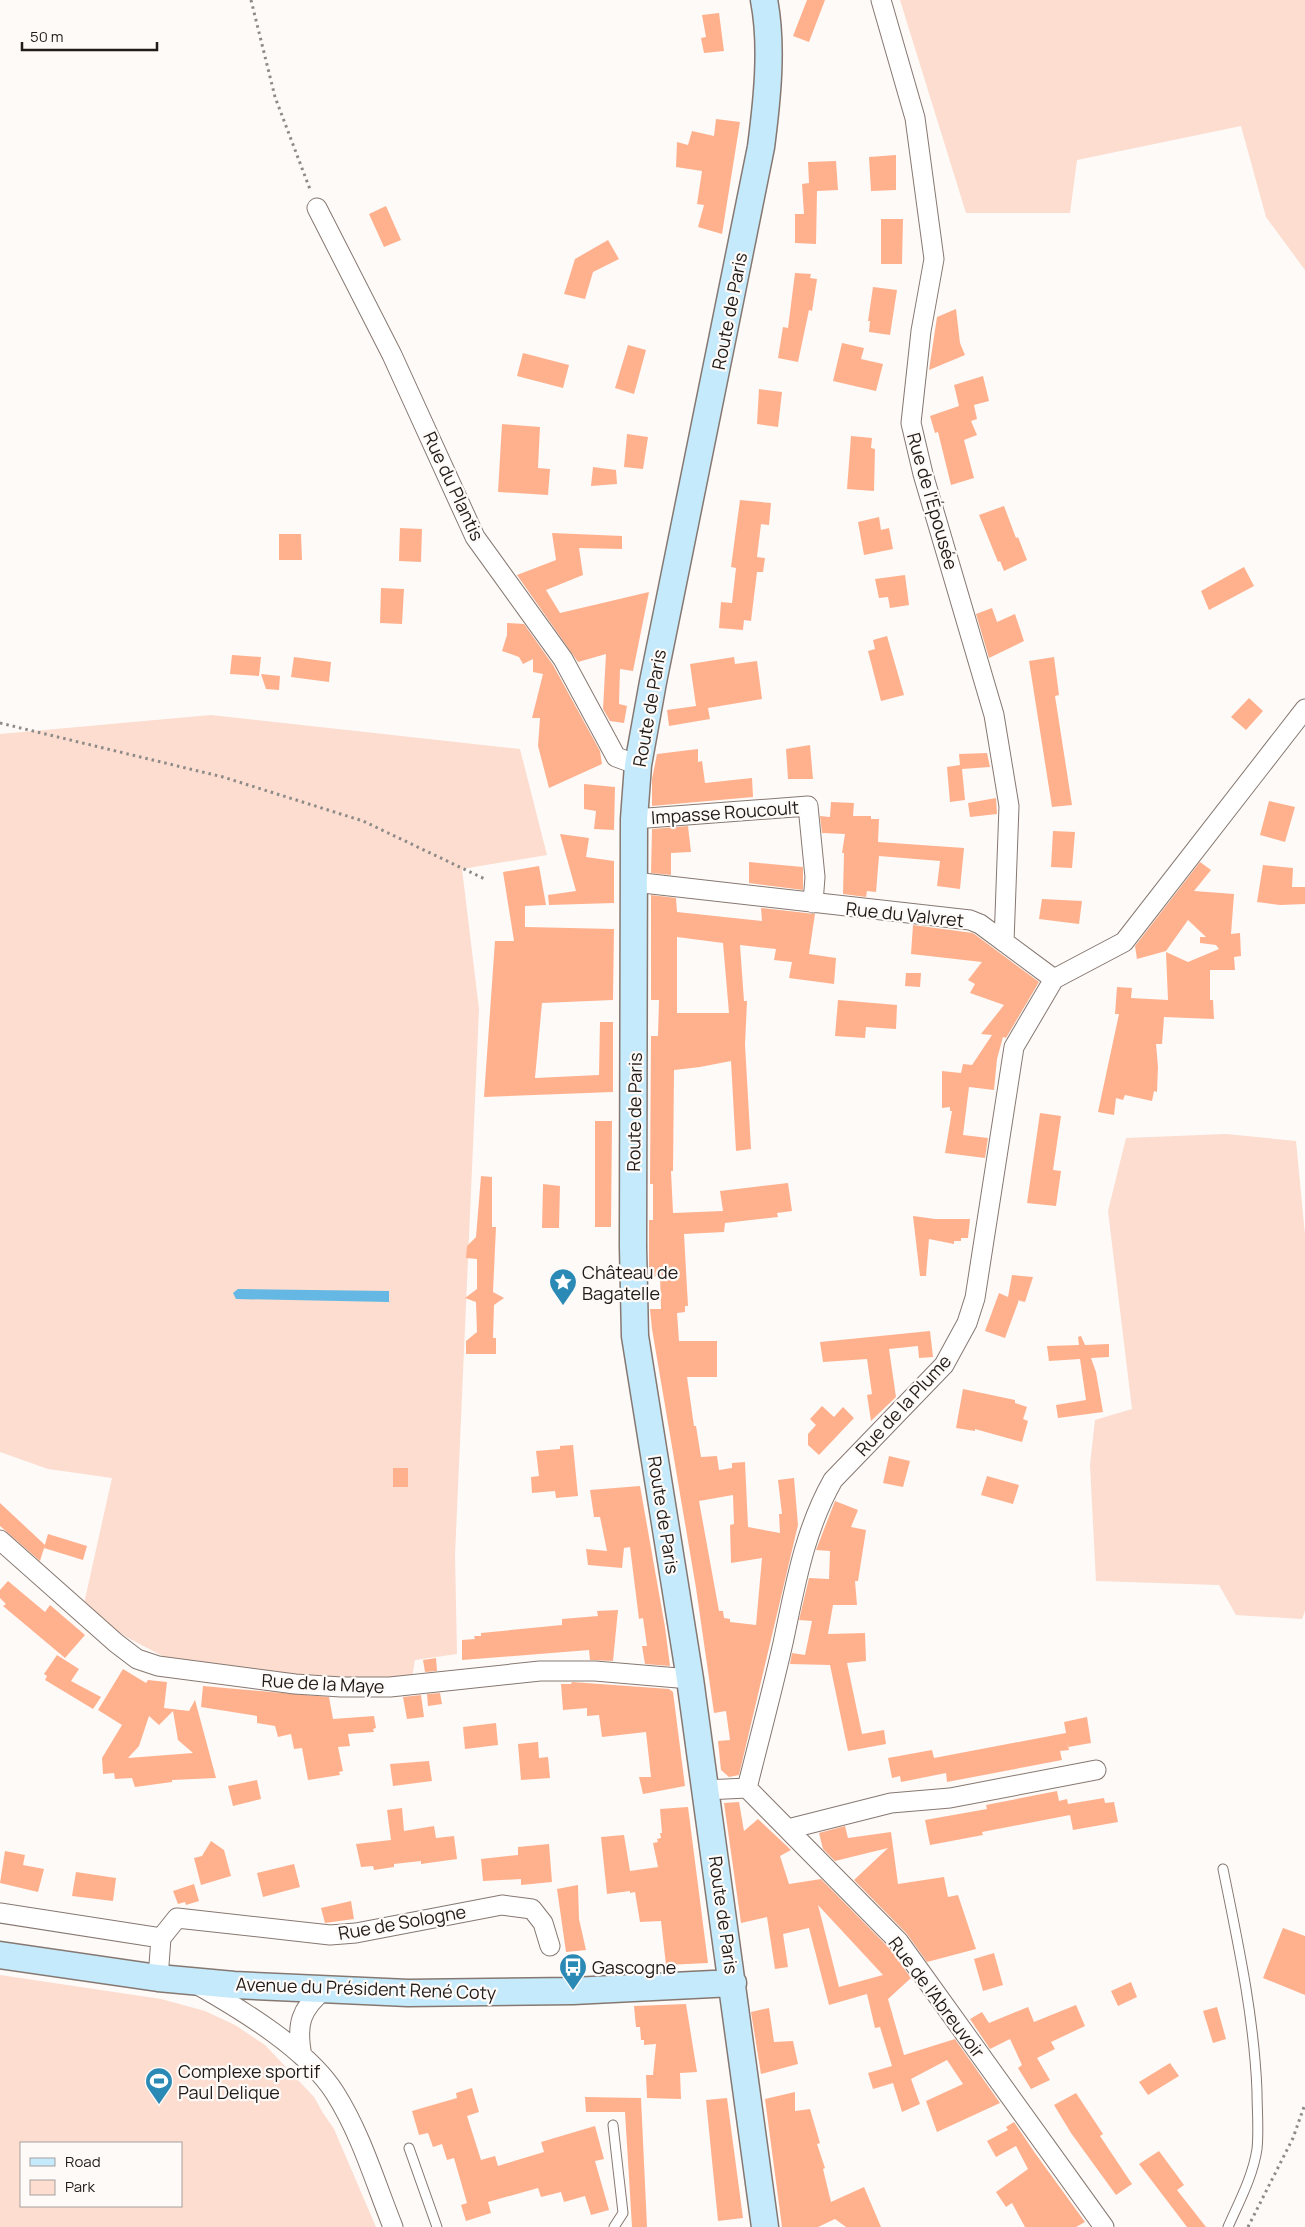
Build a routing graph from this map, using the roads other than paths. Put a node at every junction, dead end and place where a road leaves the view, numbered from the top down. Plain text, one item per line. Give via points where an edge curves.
1 (764, 0) edge
2 (881, 0) edge
3 (318, 208) road end
4 (1305, 709) edge
5 (638, 764) junction
6 (634, 819) junction
7 (634, 882) junction
8 (813, 903) junction
9 (1004, 942) junction
10 (1054, 979) junction
11 (0, 1540) edge
12 (690, 1679) junction
13 (1096, 1770) dead end
14 (747, 1788) junction
15 (705, 1790) junction
16 (788, 1829) junction
17 (1223, 1869) dead end
18 (0, 1913) edge
19 (161, 1938) junction
20 (550, 1946) dead end
21 (0, 1955) edge
22 (158, 1978) junction
23 (190, 1981) junction
24 (734, 1983) junction
25 (325, 1989) junction
26 (302, 2056) junction
27 (613, 2125) dead end
28 (409, 2148) dead end
29 (393, 2227) edge
30 (437, 2227) edge
31 (614, 2227) edge
32 (765, 2227) edge
33 (1104, 2227) edge
34 (1228, 2227) edge

1 - 5 main road, Route de Paris via 767,104 761,147
2 - 9 street, Rue de l'Épousée via 915,118 934,259 921,331 911,423 994,715 1009,806
3 - 5 street, Rue du Plantis via 392,355 474,537 563,659 616,757
4 - 10 street via 1124,942
5 - 6 main road, Route de Paris
6 - 7 main road, Route de Paris
6 - 8 street, Impasse Roucoult via 808,806 815,877
7 - 8 street, Rue du Valvret
7 - 12 main road, Route de Paris via 635,1336
8 - 9 street, Rue du Valvret via 970,920
9 - 10 street, Rue du Valvret
10 - 14 street, Rue de la Plume via 1014,1047 975,1298 968,1323 944,1365 833,1480 822,1500 806,1540
11 - 12 street, Rue de la Maye via 116,1643 137,1659 158,1666 341,1687 390,1687 540,1671 595,1671
12 - 15 main road, Route de Paris
13 - 16 street via 950,1798 891,1802
14 - 15 street
14 - 16 street, Rue de l'Abreuvoir
15 - 24 main road, Route de Paris
16 - 33 street, Rue de l'Abreuvoir via 899,1942
17 - 34 lane via 1244,1974 1255,2059 1258,2126 1251,2175
18 - 19 street
19 - 20 street, Rue de Sologne via 177,1918 330,1935 502,1905 532,1909 543,1923
19 - 22 street
21 - 22 main road, Avenue du Président René Coty
22 - 23 main road, Avenue du Président René Coty
23 - 25 main road, Avenue du Président René Coty
23 - 26 street via 238,2008
24 - 25 main road, Avenue du Président René Coty via 491,1993
24 - 32 main road, Route de Paris
25 - 26 street via 311,2000 301,2017 298,2036
26 - 29 street via 334,2092 352,2123
27 - 31 lane via 623,2213
28 - 30 lane

